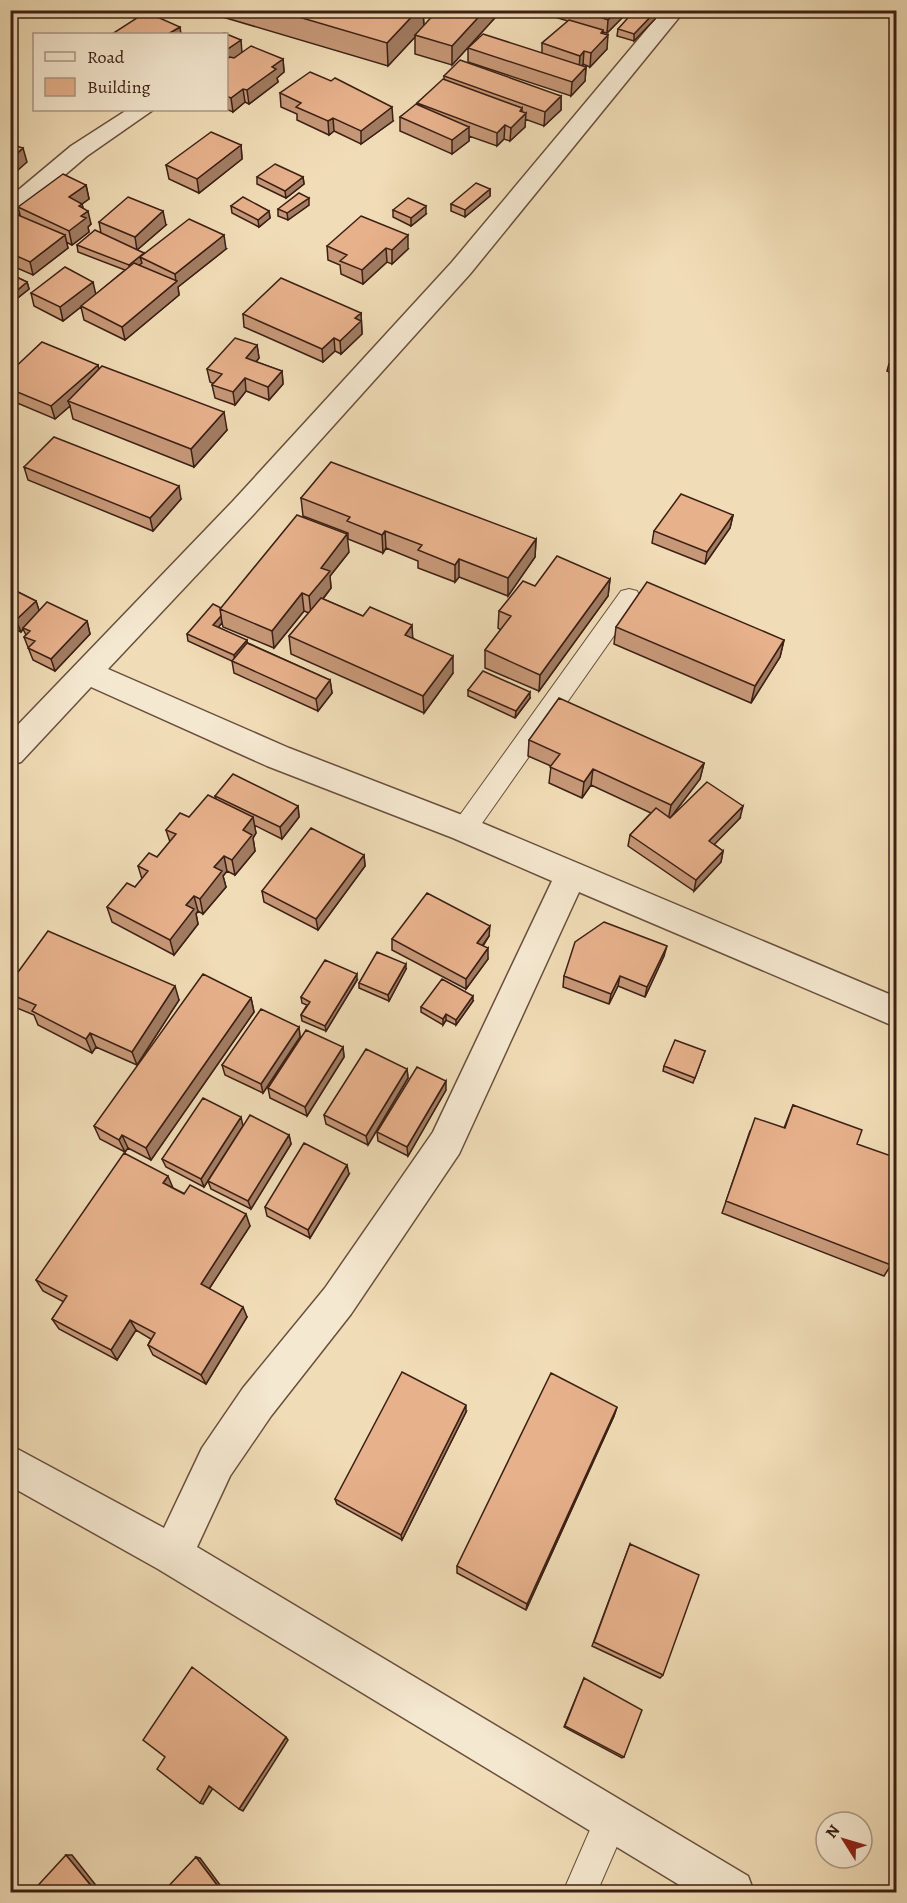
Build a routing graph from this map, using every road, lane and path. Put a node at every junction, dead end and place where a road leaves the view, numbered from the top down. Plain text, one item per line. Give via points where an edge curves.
1 (675, 10) edge
2 (140, 111) edge
3 (10, 210) edge
4 (629, 597) dead end
5 (85, 672) junction
6 (10, 753) edge
7 (464, 829) junction
8 (571, 875) junction
9 (897, 1012) edge
10 (10, 1464) edge
11 (172, 1555) junction
12 (611, 1821) junction
13 (580, 1893) edge
14 (732, 1893) edge

1 - 5 street via 461,268 243,508
2 - 3 street via 79,152
4 - 7 lane
5 - 6 street
5 - 7 street via 278,757
7 - 8 street
8 - 9 street
8 - 11 street via 446,1143 338,1301 257,1402 216,1462
10 - 11 street
11 - 12 street
12 - 13 lane
12 - 14 street

